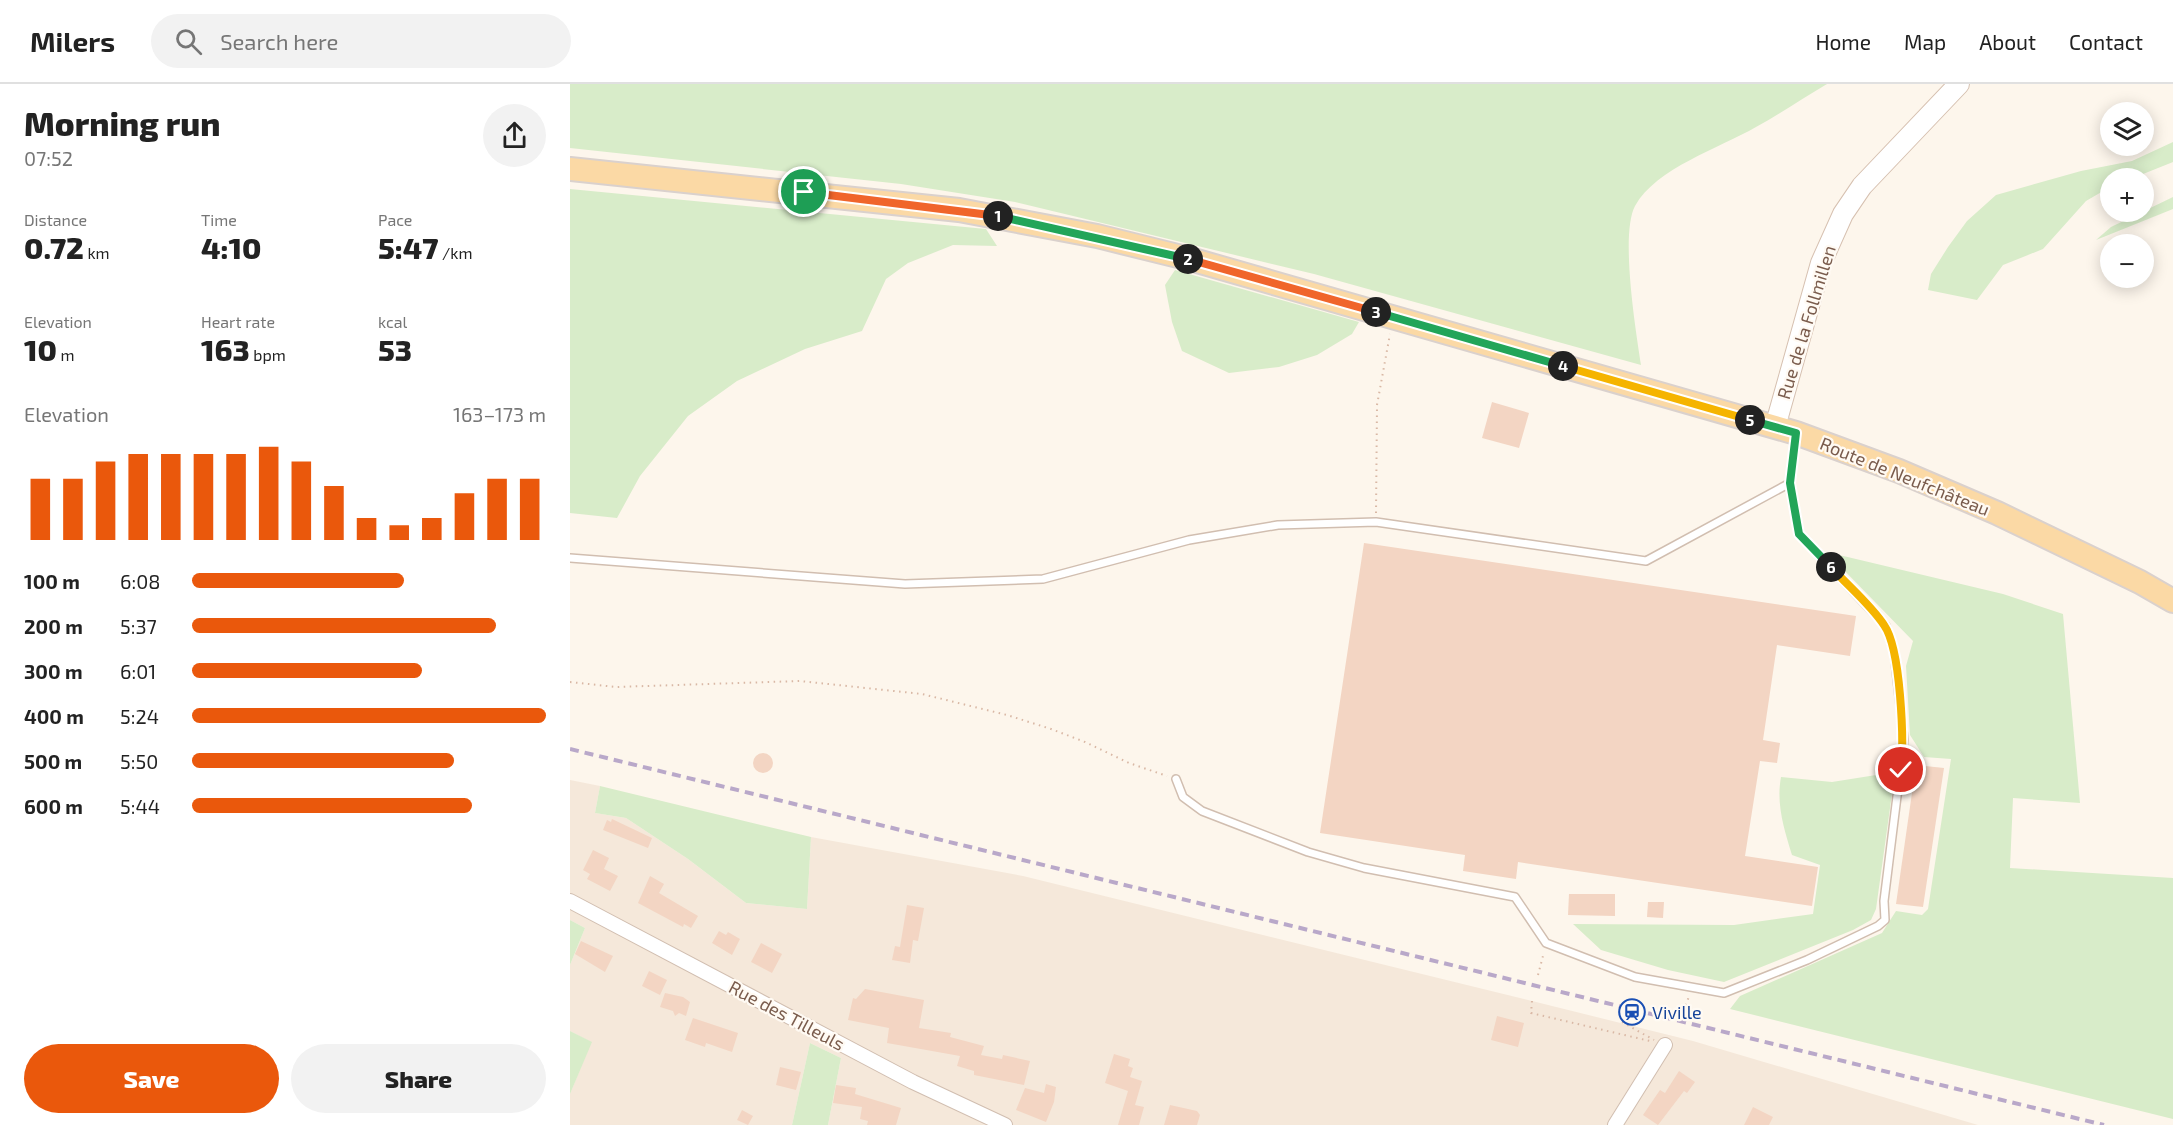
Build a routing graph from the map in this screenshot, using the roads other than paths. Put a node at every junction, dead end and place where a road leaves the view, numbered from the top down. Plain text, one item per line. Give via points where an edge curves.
1 (1959, 84) edge
2 (570, 169) edge
3 (1785, 430) junction
4 (1790, 483) junction
5 (570, 558) edge
6 (2173, 601) edge
7 (1176, 779) road end
8 (570, 901) edge
9 (1665, 1045) road end
10 (1005, 1125) edge
11 (1615, 1125) edge

1 - 3 street, Rue de la Follmillen via 1862,186 1843,214 1821,263
2 - 3 main road, Route de Neufchâteau via 874,199 1022,220 1190,259
3 - 4 lane
3 - 6 main road, Route de Neufchâteau via 1899,471 1997,513
4 - 5 lane via 1646,561 1376,522 1278,525 1189,540 1043,579 904,584
4 - 7 lane via 1799,534 1886,626 1894,652 1904,740 1885,920 1808,960 1724,993 1635,977 1546,944 1515,897 1364,868 1308,852 1202,811 1183,797
8 - 10 street, Rue des Tilleuls via 913,1082
9 - 11 street

